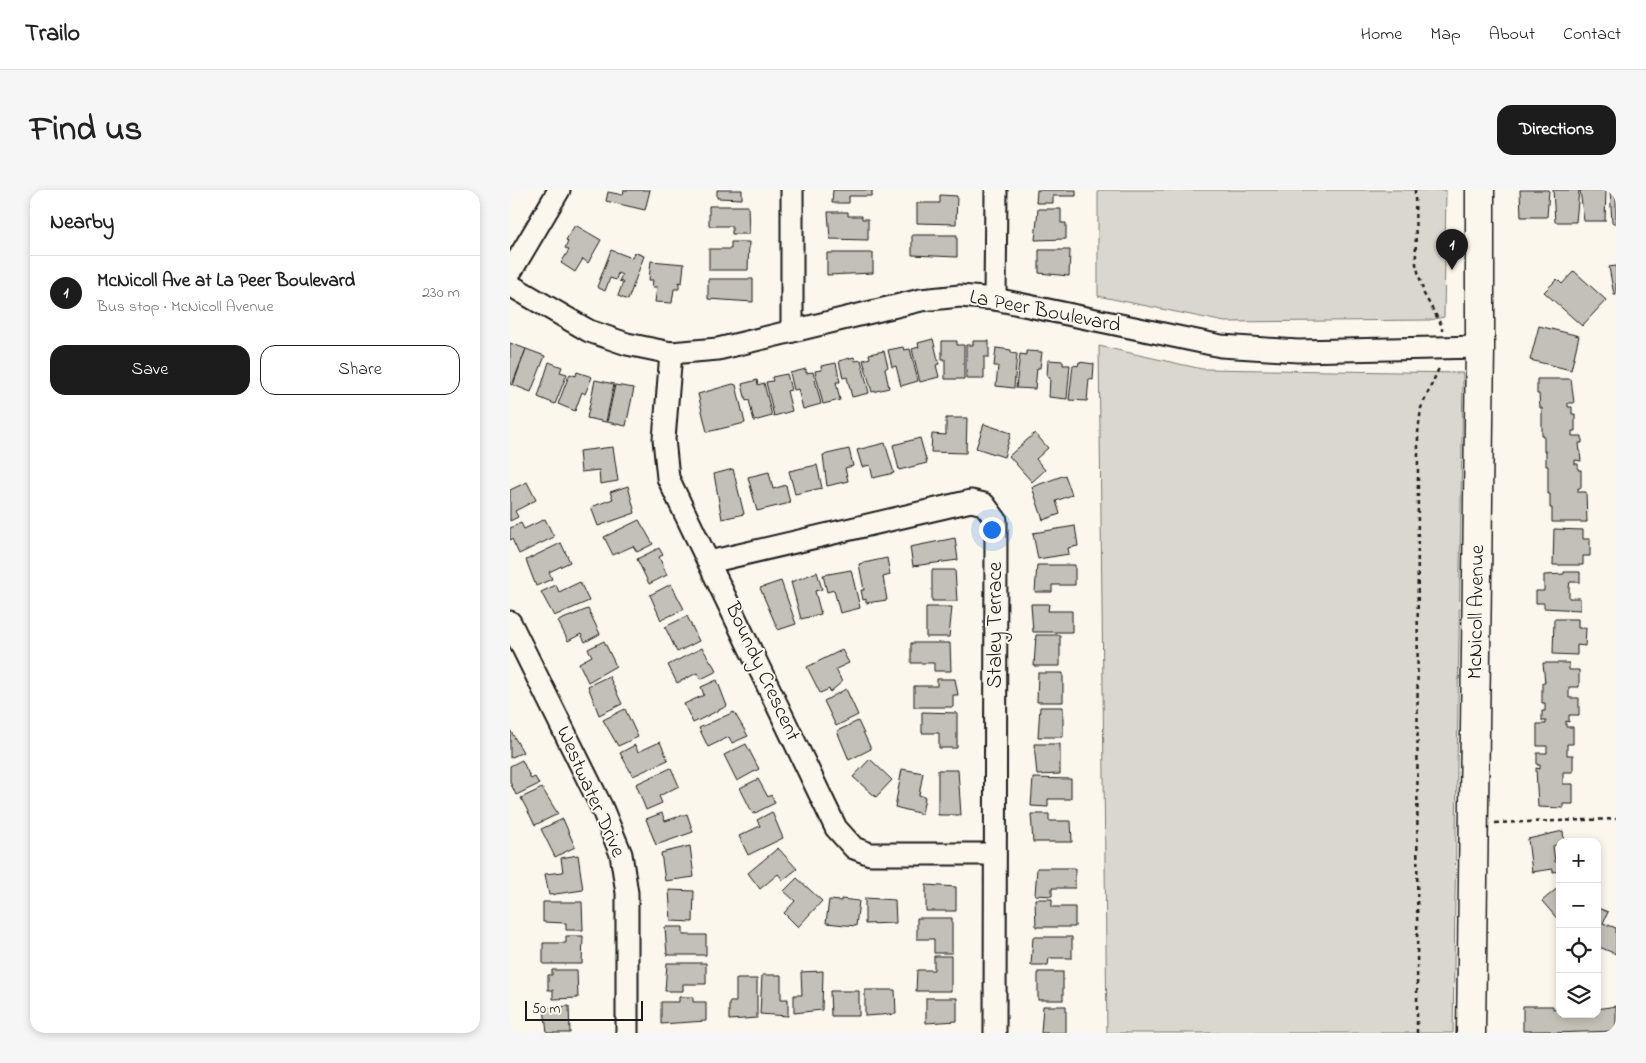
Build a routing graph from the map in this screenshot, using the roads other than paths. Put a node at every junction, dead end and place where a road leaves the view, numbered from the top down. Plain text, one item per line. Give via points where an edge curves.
1 (559, 190) edge
2 (792, 190) edge
3 (996, 190) edge
4 (1480, 190) edge
5 (510, 273) edge
6 (510, 285) edge
7 (995, 299) junction
8 (792, 331) junction
9 (1480, 347) junction
10 (671, 353) junction
11 (709, 562) junction
12 (510, 622) edge
13 (994, 854) junction
14 (627, 1033) edge
15 (995, 1033) edge
16 (1471, 1033) edge

1 - 5 street
2 - 8 street
3 - 7 street
4 - 9 main road, McNicoll Avenue
6 - 10 street, La Peer Boulevard via 589,331 627,344
7 - 8 street, La Peer Boulevard via 960,296 921,300
7 - 9 street, La Peer Boulevard via 1221,346 1298,351
8 - 10 street, La Peer Boulevard via 718,349
9 - 16 main road, McNicoll Avenue
10 - 11 street, Boundy Crescent via 664,439 668,478
11 - 13 street, Boundy Crescent via 836,828 854,848 870,854
11 - 13 street, Staley Terrace via 971,501 984,504 996,520
12 - 14 street, Westwater Drive via 602,808 620,854 627,893
13 - 15 street, Staley Terrace

